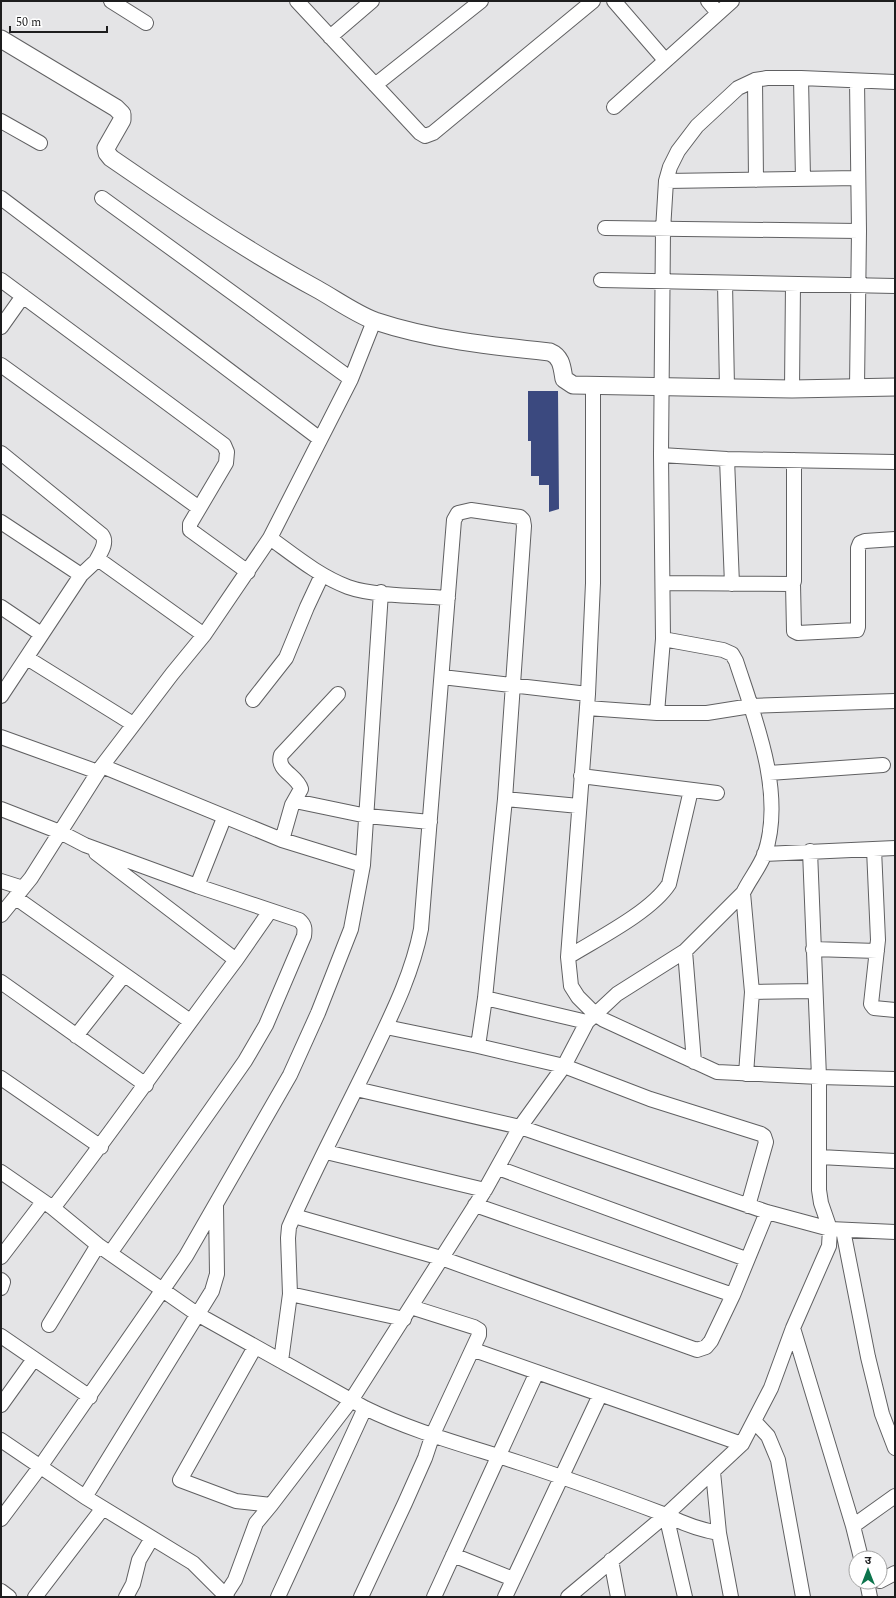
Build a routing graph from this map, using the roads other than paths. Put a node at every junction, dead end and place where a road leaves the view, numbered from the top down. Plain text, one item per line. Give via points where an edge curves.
1 (111, 1) edge
2 (297, 1) edge
3 (372, 1) edge
4 (480, 1) edge
5 (593, 1) edge
6 (614, 1) edge
7 (708, 1) edge
8 (732, 1) edge
9 (718, 13) junction
10 (146, 23) dead end
11 (330, 36) junction
12 (1, 40) edge
13 (665, 60) junction
14 (801, 78) junction
15 (755, 80) junction
16 (857, 81) junction
17 (895, 82) edge
18 (375, 85) junction
19 (614, 107) dead end
20 (1, 121) edge
21 (40, 143) dead end
22 (858, 178) junction
23 (803, 179) junction
24 (756, 180) junction
25 (666, 181) junction
26 (1, 198) edge
27 (102, 198) dead end
28 (605, 228) dead end
29 (663, 230) junction
30 (859, 231) junction
31 (1, 280) edge
32 (600, 280) dead end
33 (663, 282) junction
34 (725, 283) junction
35 (793, 284) junction
36 (859, 286) junction
37 (895, 286) edge
38 (23, 296) junction
39 (374, 320) junction
40 (1, 327) edge
41 (1, 365) edge
42 (350, 379) junction
43 (593, 386) junction
44 (857, 387) junction
45 (895, 387) edge
46 (662, 388) junction
47 (727, 388) junction
48 (792, 389) junction
49 (320, 439) junction
50 (1, 453) edge
51 (661, 455) junction
52 (727, 458) junction
53 (794, 460) junction
54 (895, 462) edge
55 (199, 508) junction
56 (1, 522) edge
57 (270, 538) junction
58 (895, 539) edge
59 (96, 561) junction
60 (248, 572) junction
61 (81, 575) junction
62 (322, 575) junction
63 (664, 583) junction
64 (732, 584) junction
65 (793, 584) junction
66 (381, 592) junction
67 (448, 598) junction
68 (1, 607) edge
69 (41, 634) junction
70 (204, 635) junction
71 (663, 639) junction
72 (27, 658) junction
73 (442, 677) junction
74 (512, 686) junction
75 (1, 694) edge
76 (338, 694) dead end
77 (253, 700) dead end
78 (587, 701) junction
79 (895, 701) edge
80 (751, 706) junction
81 (657, 713) junction
82 (133, 724) junction
83 (1, 737) edge
84 (884, 765) dead end
85 (100, 769) junction
86 (769, 773) junction
87 (581, 776) junction
88 (691, 790) junction
89 (717, 793) dead end
90 (505, 799) junction
91 (295, 801) junction
92 (579, 806) junction
93 (1, 809) edge
94 (366, 816) junction
95 (224, 818) junction
96 (430, 822) junction
97 (60, 832) junction
98 (282, 840) junction
99 (85, 844) junction
100 (895, 848) edge
101 (874, 849) junction
102 (810, 851) junction
103 (764, 854) junction
104 (363, 865) junction
105 (1, 881) edge
106 (197, 886) junction
107 (19, 893) junction
108 (743, 894) junction
109 (270, 911) junction
110 (1, 915) edge
111 (813, 949) junction
112 (685, 951) junction
113 (877, 952) junction
114 (568, 957) junction
115 (236, 960) junction
116 (124, 975) junction
117 (1, 982) edge
118 (814, 991) junction
119 (752, 992) junction
120 (485, 998) junction
121 (895, 1010) edge
122 (591, 1018) junction
123 (190, 1021) junction
124 (386, 1027) junction
125 (76, 1036) junction
126 (478, 1046) junction
127 (694, 1062) junction
128 (564, 1066) junction
129 (746, 1074) junction
130 (819, 1077) junction
131 (1, 1078) edge
132 (895, 1079) edge
133 (146, 1085) junction
134 (356, 1089) junction
135 (520, 1128) junction
136 (101, 1147) junction
137 (326, 1152) junction
138 (820, 1157) junction
139 (895, 1160) edge
140 (498, 1168) junction
141 (1, 1172) edge
142 (484, 1190) junction
143 (48, 1205) junction
144 (216, 1205) junction
145 (475, 1205) junction
146 (748, 1206) junction
147 (768, 1212) junction
148 (294, 1216) junction
149 (836, 1229) junction
150 (895, 1232) edge
151 (105, 1249) junction
152 (1, 1257) edge
153 (441, 1258) junction
154 (746, 1259) junction
155 (1, 1280) edge
156 (1, 1288) edge
157 (162, 1289) junction
158 (290, 1294) junction
159 (733, 1295) junction
160 (408, 1313) junction
161 (197, 1314) junction
162 (49, 1325) dead end
163 (793, 1328) junction
164 (1, 1336) edge
165 (255, 1347) junction
166 (474, 1350) junction
167 (34, 1359) junction
168 (281, 1361) junction
169 (537, 1372) junction
170 (600, 1395) junction
171 (90, 1397) junction
172 (352, 1399) junction
173 (1, 1405) edge
174 (365, 1408) junction
175 (754, 1421) junction
176 (433, 1434) junction
177 (1, 1440) edge
178 (742, 1444) junction
179 (895, 1448) edge
180 (498, 1456) junction
181 (40, 1467) junction
182 (713, 1472) junction
183 (561, 1476) junction
184 (895, 1496) edge
185 (85, 1497) junction
186 (271, 1505) junction
187 (104, 1508) junction
188 (666, 1515) junction
189 (1, 1519) edge
190 (853, 1526) junction
191 (719, 1533) junction
192 (152, 1538) junction
193 (859, 1550) edge
194 (453, 1555) junction
195 (611, 1560) junction
196 (513, 1579) junction
197 (1, 1591) edge
198 (9, 1597) edge
199 (35, 1597) edge
200 (126, 1597) edge
201 (225, 1597) edge
202 (278, 1597) edge
203 (361, 1597) edge
204 (434, 1597) edge
205 (505, 1597) edge
206 (568, 1597) edge
207 (618, 1597) edge
208 (684, 1597) edge
209 (732, 1597) edge
210 (803, 1597) edge

1 - 10 street
2 - 11 street
3 - 11 street
4 - 18 street
5 - 18 street via 433,133 425,136 420,133
6 - 13 street
7 - 9 street
8 - 9 street
9 - 13 street
11 - 18 street
12 - 39 street via 122,114 122,120 106,148 111,158 212,226 294,276
13 - 19 street
14 - 15 street
14 - 16 street
14 - 23 street
15 - 24 street
15 - 25 street via 738,88 697,126 678,151
16 - 17 street
16 - 22 street
20 - 21 street
22 - 23 street
22 - 30 street
23 - 24 street
24 - 25 street
25 - 29 street
26 - 49 street
27 - 42 street
28 - 29 street
29 - 30 street
29 - 33 street
30 - 36 street
31 - 38 street
32 - 33 street
33 - 34 street
33 - 46 street
34 - 35 street
34 - 47 street
35 - 36 street
35 - 48 street
36 - 37 street
36 - 44 street
38 - 40 street
38 - 55 street via 224,445 228,452 226,463
39 - 42 street
39 - 43 street via 424,334 481,345 550,352 560,361 564,379 568,383
41 - 55 street
42 - 49 street
43 - 46 street
43 - 78 street via 594,583
44 - 45 street
44 - 48 street
46 - 47 street
46 - 51 street
47 - 48 street
49 - 57 street
50 - 59 street via 102,535 105,544
51 - 52 street
51 - 63 street
52 - 53 street
52 - 64 street
53 - 54 street
53 - 65 street
55 - 60 street via 190,524 190,530
56 - 61 street
57 - 60 street
57 - 62 street
58 - 65 street via 860,543 856,630 798,633 794,631
59 - 61 street
59 - 70 street via 102,562
60 - 70 street
61 - 69 street
62 - 66 street via 349,587
62 - 77 street via 286,658
63 - 64 street
63 - 71 street
64 - 65 street
66 - 67 street
66 - 94 street
67 - 73 street
67 - 74 street via 454,520 458,513 471,510 520,516 524,526 523,549
68 - 69 street
69 - 72 street
70 - 82 street
71 - 80 street via 732,654
71 - 81 street
72 - 75 street
72 - 82 street
73 - 74 street
73 - 96 street
74 - 78 street
74 - 90 street
76 - 91 street via 281,755 281,766 300,786
78 - 81 street
78 - 87 street
79 - 80 street
80 - 81 street via 707,713
80 - 86 street
82 - 85 street
83 - 85 street
84 - 86 street
85 - 95 street
85 - 97 street
86 - 103 street via 770,820
87 - 88 street
87 - 92 street
88 - 89 street
88 - 114 street via 669,884 663,893 634,916
90 - 92 street
90 - 120 street
91 - 94 street
91 - 98 street
92 - 114 street
93 - 97 street
94 - 96 street
94 - 104 street
95 - 98 street
95 - 106 street
96 - 124 street via 417,951
97 - 99 street
97 - 107 street
98 - 104 street
99 - 106 street
99 - 115 street
100 - 101 street
101 - 102 street
101 - 113 street
102 - 103 street
102 - 111 street
103 - 108 street
104 - 144 street via 351,929 318,1013 290,1075
105 - 107 street
106 - 109 street
107 - 110 street
107 - 116 street
108 - 112 street
108 - 119 street
109 - 115 street
109 - 151 street via 299,920 305,929 283,990 266,1025 245,1061
111 - 113 street
111 - 118 street
112 - 122 street via 618,994
112 - 127 street
113 - 121 street via 871,1004 878,1010
114 - 122 street via 571,986
115 - 123 street
116 - 123 street
116 - 125 street
117 - 125 street
118 - 119 street
118 - 130 street
119 - 129 street
120 - 122 street
120 - 126 street
122 - 127 street via 604,1020
122 - 128 street
123 - 133 street
124 - 126 street
124 - 134 street
125 - 133 street
126 - 128 street
127 - 129 street via 717,1072
128 - 135 street
128 - 146 street via 650,1099 764,1136 766,1142
129 - 130 street
130 - 132 street
130 - 138 street
131 - 136 street
133 - 136 street
134 - 135 street
134 - 137 street
135 - 140 street
135 - 146 street
136 - 143 street
137 - 142 street
137 - 148 street
138 - 139 street
138 - 149 street via 821,1203
140 - 142 street
140 - 154 street
141 - 143 street
142 - 145 street
143 - 151 street
143 - 152 street
144 - 157 street via 186,1256
144 - 161 street via 215,1282
145 - 153 street
145 - 159 street
146 - 147 street
147 - 149 street
147 - 154 street
148 - 153 street
148 - 158 street via 288,1238
149 - 150 street
149 - 163 street
149 - 179 street via 882,1414
151 - 157 street
151 - 162 street
153 - 159 street via 697,1350 702,1350 708,1344
153 - 160 street
154 - 159 street
155 - 156 street
157 - 161 street
157 - 171 street
158 - 160 street
158 - 168 street
160 - 166 street via 477,1328 479,1335
160 - 172 street
161 - 165 street
161 - 185 street
163 - 175 street via 771,1388
163 - 190 street
164 - 167 street
165 - 168 street
165 - 186 street via 180,1480 236,1500
166 - 169 street
166 - 176 street
167 - 171 street
167 - 173 street
168 - 172 street
169 - 170 street
169 - 180 street
170 - 178 street
170 - 183 street
171 - 181 street
172 - 174 street
172 - 186 street
174 - 176 street
174 - 202 street
175 - 178 street
175 - 210 street via 768,1436 778,1460
176 - 180 street
176 - 203 street via 425,1458
177 - 181 street
178 - 182 street
180 - 183 street
180 - 194 street
181 - 185 street
181 - 189 street
182 - 188 street
182 - 191 street
183 - 188 street
183 - 196 street
184 - 190 street
185 - 187 street
186 - 201 street via 256,1523 235,1580
187 - 192 street
187 - 199 street
188 - 191 street via 699,1529
188 - 195 street
188 - 208 street
190 - 193 street
191 - 209 street
192 - 200 street via 139,1560 133,1584
192 - 201 street via 193,1563
194 - 196 street
194 - 204 street
195 - 206 street
195 - 207 street
196 - 205 street
197 - 198 street

